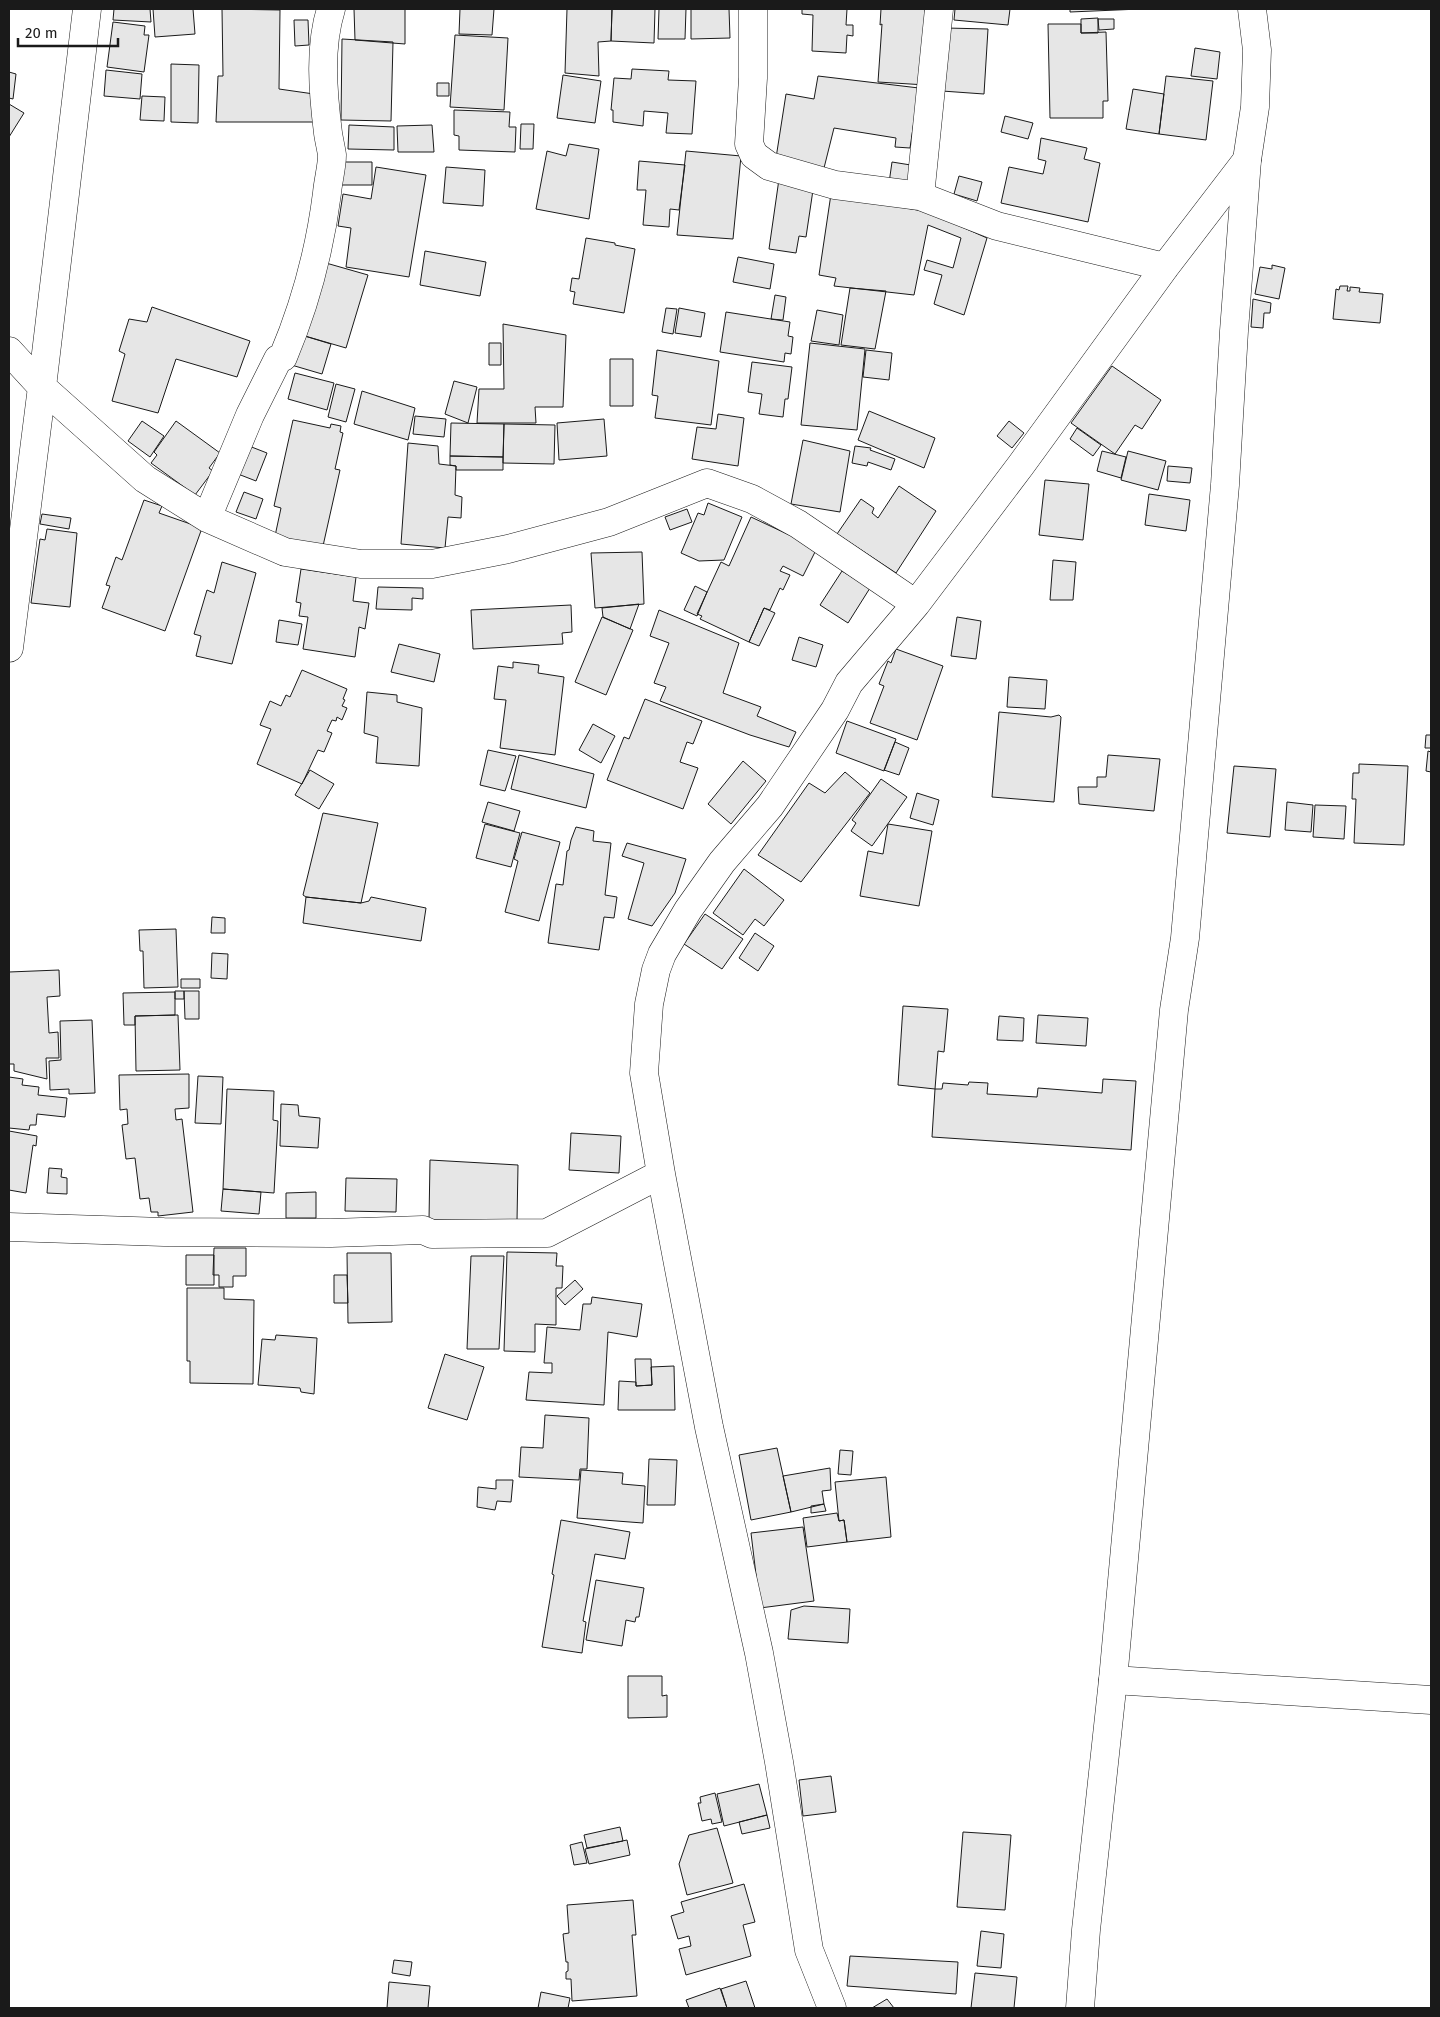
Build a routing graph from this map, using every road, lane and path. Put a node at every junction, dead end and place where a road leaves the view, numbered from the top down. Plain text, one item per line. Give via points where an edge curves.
1 (87, 9) edge
2 (331, 9) edge
3 (753, 9) edge
4 (939, 9) edge
5 (1252, 9) edge
6 (1247, 160) junction
7 (920, 196) junction
8 (1165, 267) junction
9 (9, 351) edge
10 (42, 387) junction
11 (208, 518) junction
12 (916, 604) junction
13 (9, 648) edge
14 (661, 1174) junction
15 (9, 1226) edge
16 (1113, 1680) junction
17 (1431, 1700) edge
18 (832, 2008) edge
19 (1080, 2008) edge

1 - 10 street
2 - 11 street via 325,26 323,66 332,155 323,225 314,264 294,331 250,415
3 - 7 street via 749,144 754,155 769,166 835,185
4 - 7 street
5 - 6 street via 1257,50 1255,107
6 - 8 street
6 - 16 street via 1217,574 1185,938 1174,1010
7 - 8 street via 997,226
8 - 12 street
9 - 10 street
10 - 11 street via 145,479
10 - 13 street
11 - 12 street via 285,552 362,564 432,564 508,549 609,522 707,483 752,499 798,524
12 - 14 street via 849,683 835,710 770,806 722,862 662,954 649,1004 644,1073
14 - 15 street via 547,1233 432,1234 423,1230 164,1232
14 - 18 street via 709,1427 760,1653 809,1950
16 - 17 street
16 - 19 street

